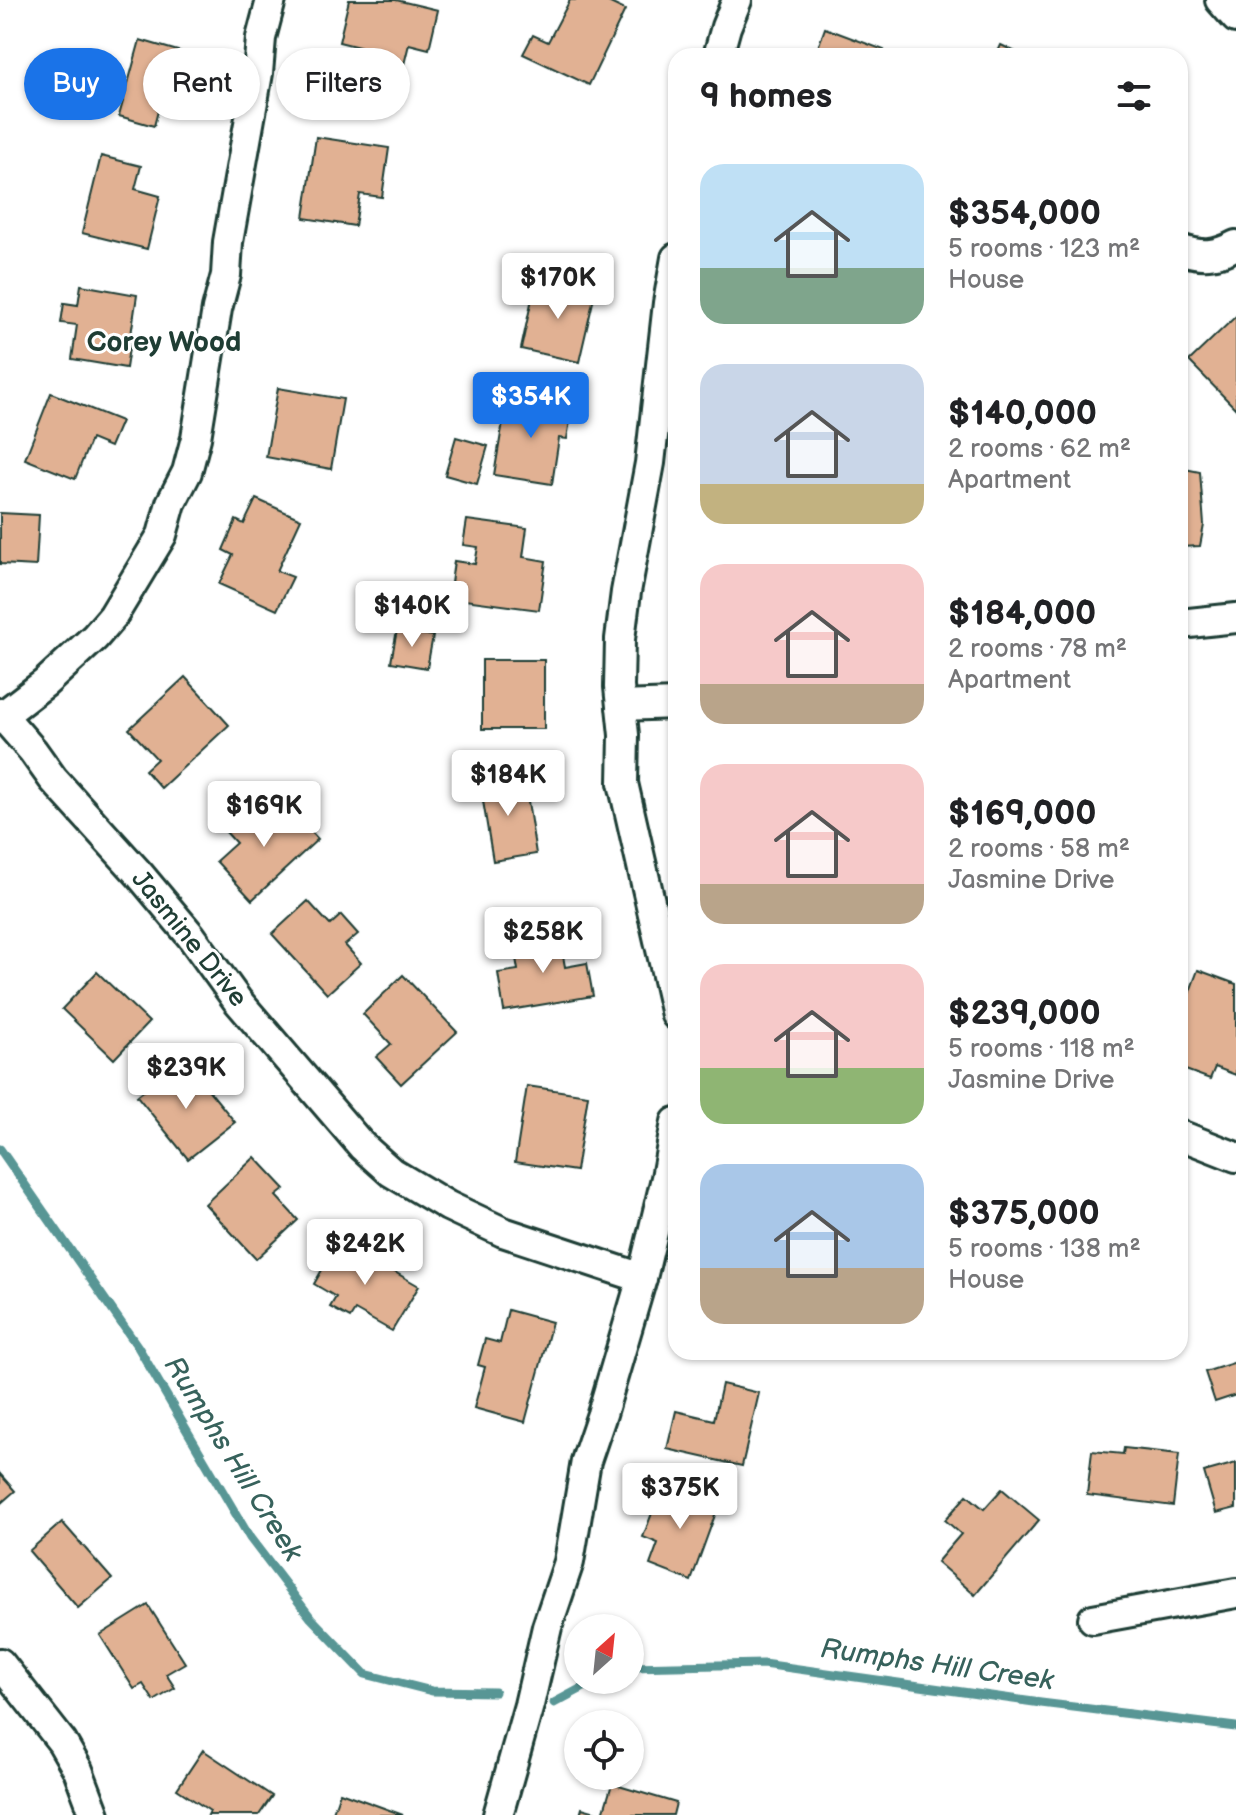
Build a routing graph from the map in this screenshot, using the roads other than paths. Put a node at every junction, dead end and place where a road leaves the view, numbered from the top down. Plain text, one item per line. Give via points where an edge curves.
1 (271, 0) edge
2 (737, 0) edge
3 (1220, 0) edge
4 (1236, 18) edge
5 (721, 48) edge
6 (1236, 245) edge
7 (1188, 252) edge
8 (668, 305) edge
9 (1236, 618) edge
10 (1188, 623) edge
11 (668, 704) edge
12 (621, 706) junction
13 (1, 714) edge
14 (668, 980) edge
15 (1188, 1138) edge
16 (1236, 1157) edge
17 (668, 1167) edge
18 (642, 1278) junction
19 (1236, 1593) edge
20 (1093, 1619) dead end
21 (0, 1663) edge
22 (95, 1815) edge
23 (498, 1815) edge

1 - 13 street via 187,472 162,535 113,616 45,683
2 - 5 street
3 - 4 street
6 - 7 street via 1216,255
8 - 12 street via 650,463 620,639
9 - 10 street
11 - 12 street
12 - 14 street via 623,783
13 - 18 street, Jasmine Drive via 191,936 247,1011 362,1146 391,1172 503,1232
15 - 16 street
17 - 18 street
18 - 23 street via 586,1461 569,1562 549,1618
19 - 20 street
21 - 22 street via 62,1742

